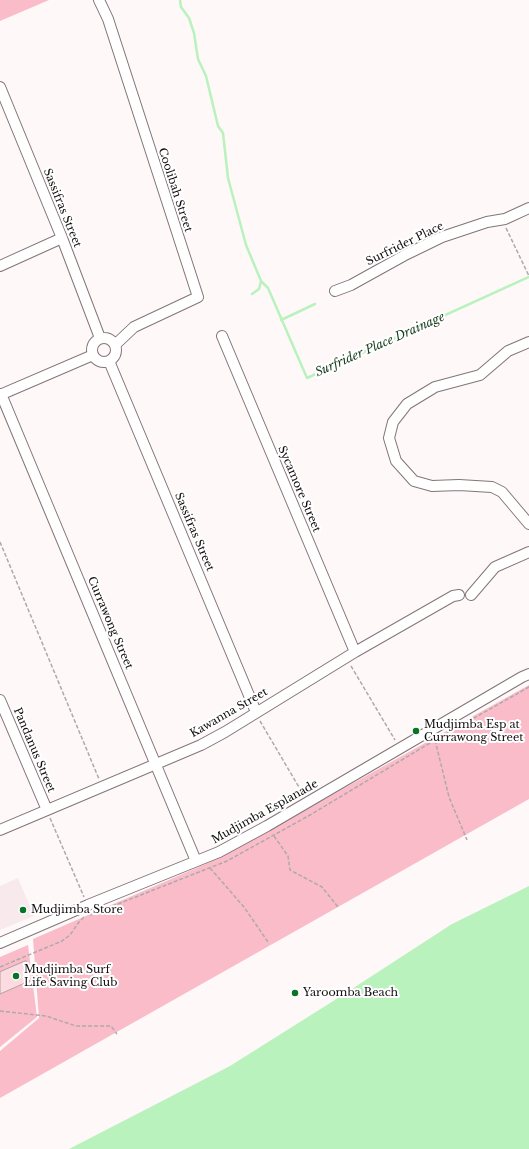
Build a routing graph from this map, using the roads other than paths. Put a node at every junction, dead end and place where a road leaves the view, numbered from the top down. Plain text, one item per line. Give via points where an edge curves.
1 (99, 0) edge
2 (0, 87) edge
3 (526, 209) edge
4 (62, 238) junction
5 (0, 266) edge
6 (335, 291) dead end
7 (222, 336) dead end
8 (100, 338) junction
9 (529, 342) edge
10 (115, 345) junction
11 (93, 355) junction
12 (109, 361) junction
13 (1, 395) edge
14 (529, 524) edge
15 (529, 552) edge
16 (459, 595) dead end
17 (471, 595) dead end
18 (355, 652) junction
19 (529, 674) edge
20 (0, 700) edge
21 (256, 712) junction
22 (156, 764) junction
23 (47, 810) junction
24 (0, 830) edge
25 (200, 860) junction
26 (0, 943) edge

1 - 10 street, Coolibah Street via 108,19 198,297 134,327
2 - 4 street, Sassifras Street
3 - 6 street, Surfrider Place via 503,212 487,222 442,237
4 - 5 street
4 - 8 street, Sassifras Street
7 - 18 street, Sycamore Street
8 - 10 street via 108,338
8 - 11 street via 92,346
9 - 14 street via 508,351 480,375 435,387 407,404 393,422 389,438 396,461 414,480 432,486 492,487 502,492
10 - 12 street via 116,354
11 - 12 street via 101,362
11 - 13 street
12 - 21 street, Sassifras Street
13 - 22 street, Currawong Street
15 - 17 street via 495,566
16 - 18 street, Kawanna Street via 453,596
18 - 21 street, Kawanna Street
19 - 25 street, Mudjimba Esplanade via 267,826
20 - 23 street, Pandanus Street
21 - 22 street, Kawanna Street via 201,745
22 - 23 street, Kawanna Street
22 - 25 street, Currawong Street
23 - 24 street, Kawanna Street
25 - 26 street, Mudjimba Esplanade

